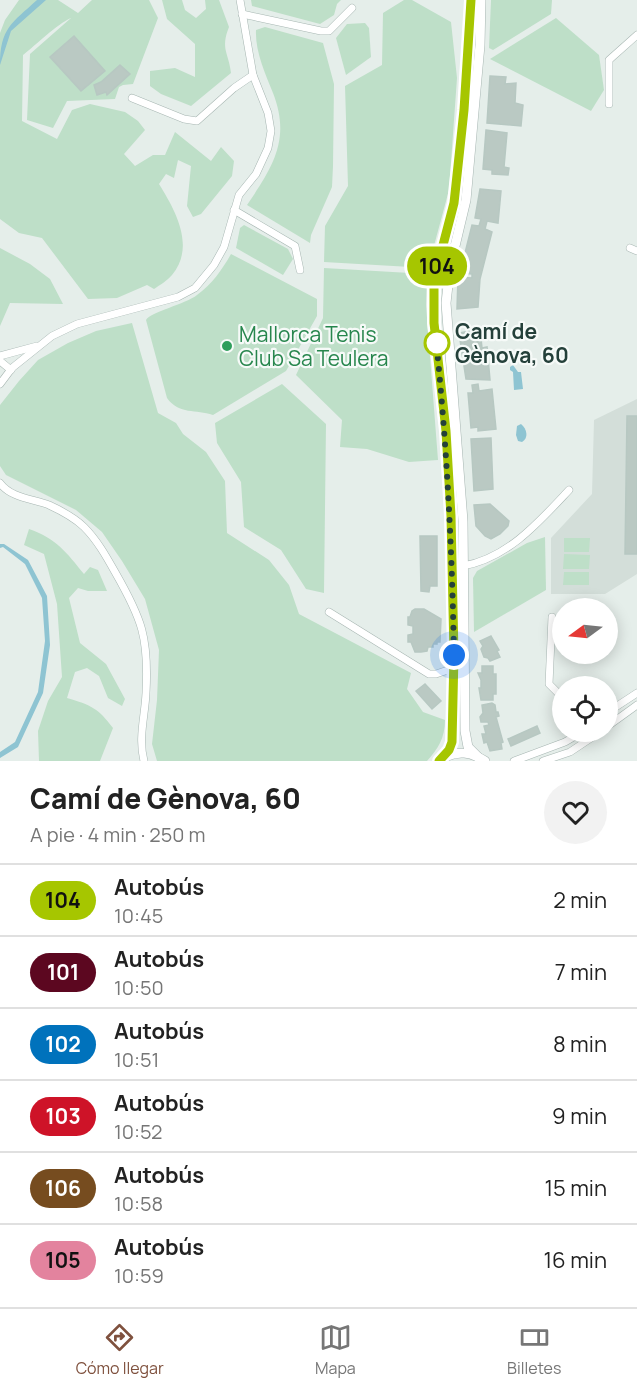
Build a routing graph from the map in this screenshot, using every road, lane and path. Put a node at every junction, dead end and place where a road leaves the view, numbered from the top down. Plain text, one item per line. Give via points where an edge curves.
1 (240, 0) edge
2 (471, 0) edge
3 (481, 0) edge
4 (352, 8) dead end
5 (242, 14) junction
6 (637, 35) edge
7 (253, 75) junction
8 (132, 98) dead end
9 (609, 104) dead end
10 (234, 210) junction
11 (300, 270) dead end
12 (39, 345) junction
13 (0, 358) edge
14 (11, 370) junction
15 (0, 384) edge
16 (0, 483) edge
17 (569, 490) dead end
18 (463, 566) junction
19 (329, 612) dead end
20 (552, 617) dead end
21 (454, 668) junction
22 (552, 688) edge
23 (637, 693) edge
24 (618, 705) edge
25 (637, 705) edge
26 (618, 719) edge
27 (566, 742) edge
28 (585, 742) edge
29 (440, 760) edge
30 (483, 760) edge
31 (144, 761) edge
32 (514, 761) edge
33 (543, 761) edge

1 - 5 street
2 - 21 street via 454,203 434,287 451,516
3 - 18 street via 466,200 446,303
4 - 5 street via 329,31 321,32
5 - 7 street
6 - 9 street via 609,60
7 - 8 street via 197,121
7 - 10 street via 271,131 256,174 239,195
10 - 11 street via 295,246
10 - 12 street via 224,247 195,288 178,297 77,324
12 - 13 street
12 - 14 street
13 - 14 street
14 - 15 street
16 - 31 street via 14,494 66,513 84,526 100,545 132,602 145,635 148,660
17 - 18 street via 534,527 506,549 479,563
18 - 30 street via 465,731 468,747
19 - 21 street via 429,674
20 - 22 street
21 - 29 street via 453,737
23 - 24 street
25 - 26 street
27 - 32 street
28 - 33 street
29 - 30 street via 460,753

